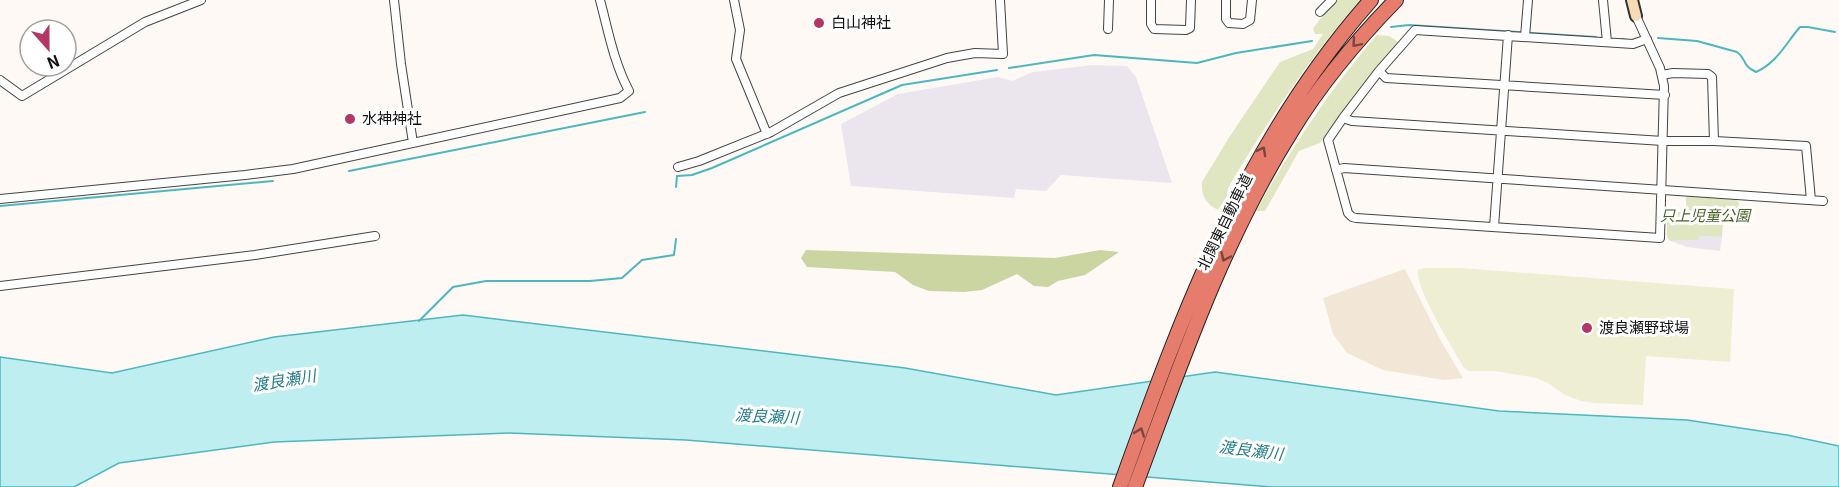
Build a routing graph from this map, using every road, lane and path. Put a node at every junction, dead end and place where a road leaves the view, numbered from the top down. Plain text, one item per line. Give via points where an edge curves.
1 (201, 0) edge
2 (394, 0) edge
3 (600, 0) edge
4 (734, 0) edge
5 (999, 0) edge
6 (1109, 0) edge
7 (1151, 0) edge
8 (1191, 0) edge
9 (1226, 0) edge
10 (1252, 0) edge
11 (1332, 0) edge
12 (1371, 0) edge
13 (1396, 0) edge
14 (1528, 0) edge
15 (1604, 0) edge
16 (1632, 0) edge
17 (191, 2) edge
18 (1320, 12) dead end
19 (1636, 16) joint
20 (1108, 29) dead end
21 (1508, 35) junction
22 (1525, 36) junction
23 (1647, 39) junction
24 (1607, 42) junction
25 (1379, 71) junction
26 (1662, 75) junction
27 (0, 80) edge
28 (1504, 85) junction
29 (1665, 95) junction
30 (1343, 118) junction
31 (1501, 130) junction
32 (767, 134) junction
33 (1663, 141) junction
34 (1714, 141) junction
35 (413, 142) junction
36 (678, 167) dead end
37 (1336, 170) junction
38 (1498, 178) junction
39 (1661, 189) junction
40 (0, 199) edge
41 (1811, 200) junction
42 (1823, 201) dead end
43 (1494, 227) junction
44 (375, 236) dead end
45 (0, 286) edge
46 (1120, 487) edge
47 (1135, 487) edge

1 - 17 street
2 - 35 street
3 - 35 street via 629,91 624,96
4 - 32 street via 740,30 736,59
5 - 32 street via 1003,54 947,58 839,93
6 - 20 street
7 - 8 street via 1154,29 1186,30 1190,28
9 - 10 street via 1226,19 1243,24 1250,20
11 - 18 street
46 -> 12 highway, 北関東自動車道 via 1172,342 1234,202 1289,107 1334,43
13 -> 47 highway, 北関東自動車道 via 1317,94 1250,204 1207,298
14 - 22 street
15 - 24 street
16 - 19 street
17 - 27 street via 145,22 22,96
19 - 23 street
21 - 22 street
21 - 25 street via 1415,30
21 - 28 street
22 - 24 street
23 - 24 street via 1637,44
23 - 26 street
25 - 28 street via 1386,78
25 - 30 street
26 - 29 street
26 - 34 street via 1673,72 1712,77
28 - 29 street
28 - 31 street
29 - 33 street
30 - 31 street
30 - 37 street via 1328,140
31 - 33 street
31 - 38 street
32 - 36 street
33 - 34 street
33 - 39 street
34 - 41 street via 1806,146
35 - 40 street via 293,169
37 - 38 street
37 - 43 street via 1352,217
38 - 39 street
38 - 43 street
39 - 41 street
39 - 43 street via 1660,238 1656,239
41 - 42 street
44 - 45 street

